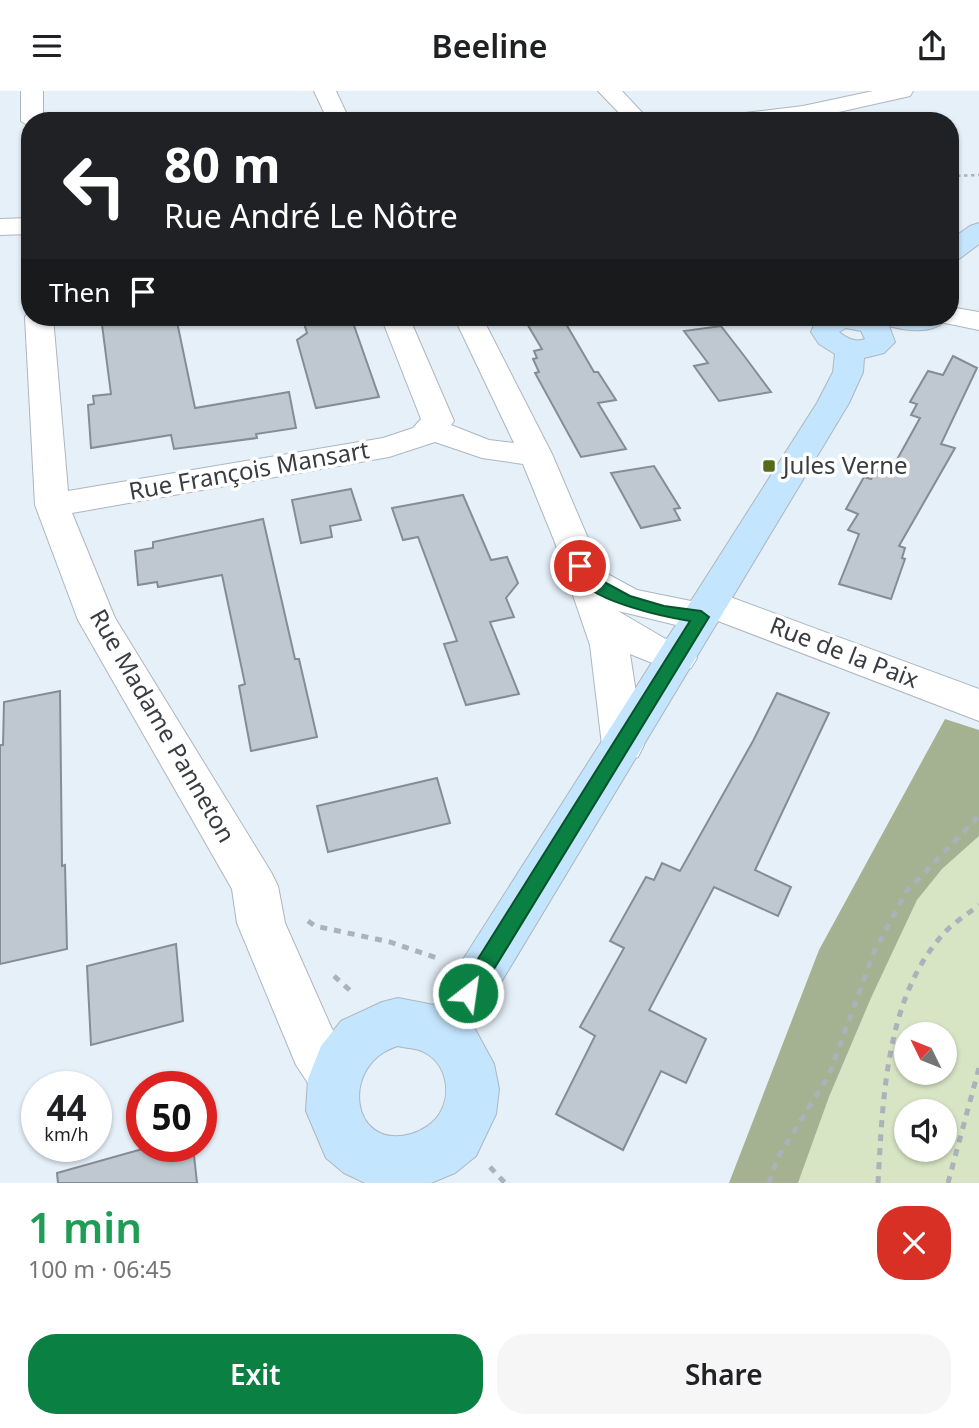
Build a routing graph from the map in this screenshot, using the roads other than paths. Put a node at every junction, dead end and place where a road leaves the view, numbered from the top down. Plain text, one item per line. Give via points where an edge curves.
1 (32, 91) edge
2 (324, 91) edge
3 (609, 91) edge
4 (778, 91) edge
5 (902, 91) edge
6 (32, 112) edge
7 (334, 112) edge
8 (632, 112) edge
9 (802, 112) edge
10 (808, 112) edge
11 (21, 226) edge
12 (0, 227) edge
13 (979, 231) edge
14 (959, 246) edge
15 (959, 318) edge
16 (979, 321) edge
17 (39, 326) edge
18 (398, 326) edge
19 (472, 326) edge
20 (867, 326) edge
21 (435, 424) junction
22 (530, 441) junction
23 (52, 505) junction
24 (587, 579) junction
25 (705, 610) junction
26 (599, 617) junction
27 (677, 658) junction
28 (979, 705) edge
29 (623, 745) junction
30 (445, 1034) junction
31 (334, 1077) junction
32 (362, 1170) edge

1 - 6 street
2 - 7 street
3 - 8 street
4 - 9 street
5 - 10 street
11 - 12 street
13 - 14 main road
15 - 16 street
17 - 23 street, Rue Madame Panneton
18 - 21 street
19 - 22 street
20 - 25 main road via 833,403
21 - 22 street via 455,440 508,455
21 - 23 street, Rue François Mansart via 424,435 389,447
22 - 24 street
23 - 31 street, Rue Madame Panneton via 97,620 255,885 261,923 314,1047
24 - 25 street, Rue de la Paix via 624,599 664,611
24 - 26 street
25 - 27 main road
25 - 28 street, Rue de la Paix
26 - 27 street via 650,648
26 - 29 street via 609,645
27 - 29 main road
29 - 30 main road
30 - 31 main road via 415,1022 377,1028 343,1057
30 - 32 main road via 460,1048 474,1089 460,1132 441,1151 418,1161
31 - 32 main road via 331,1100 337,1124

